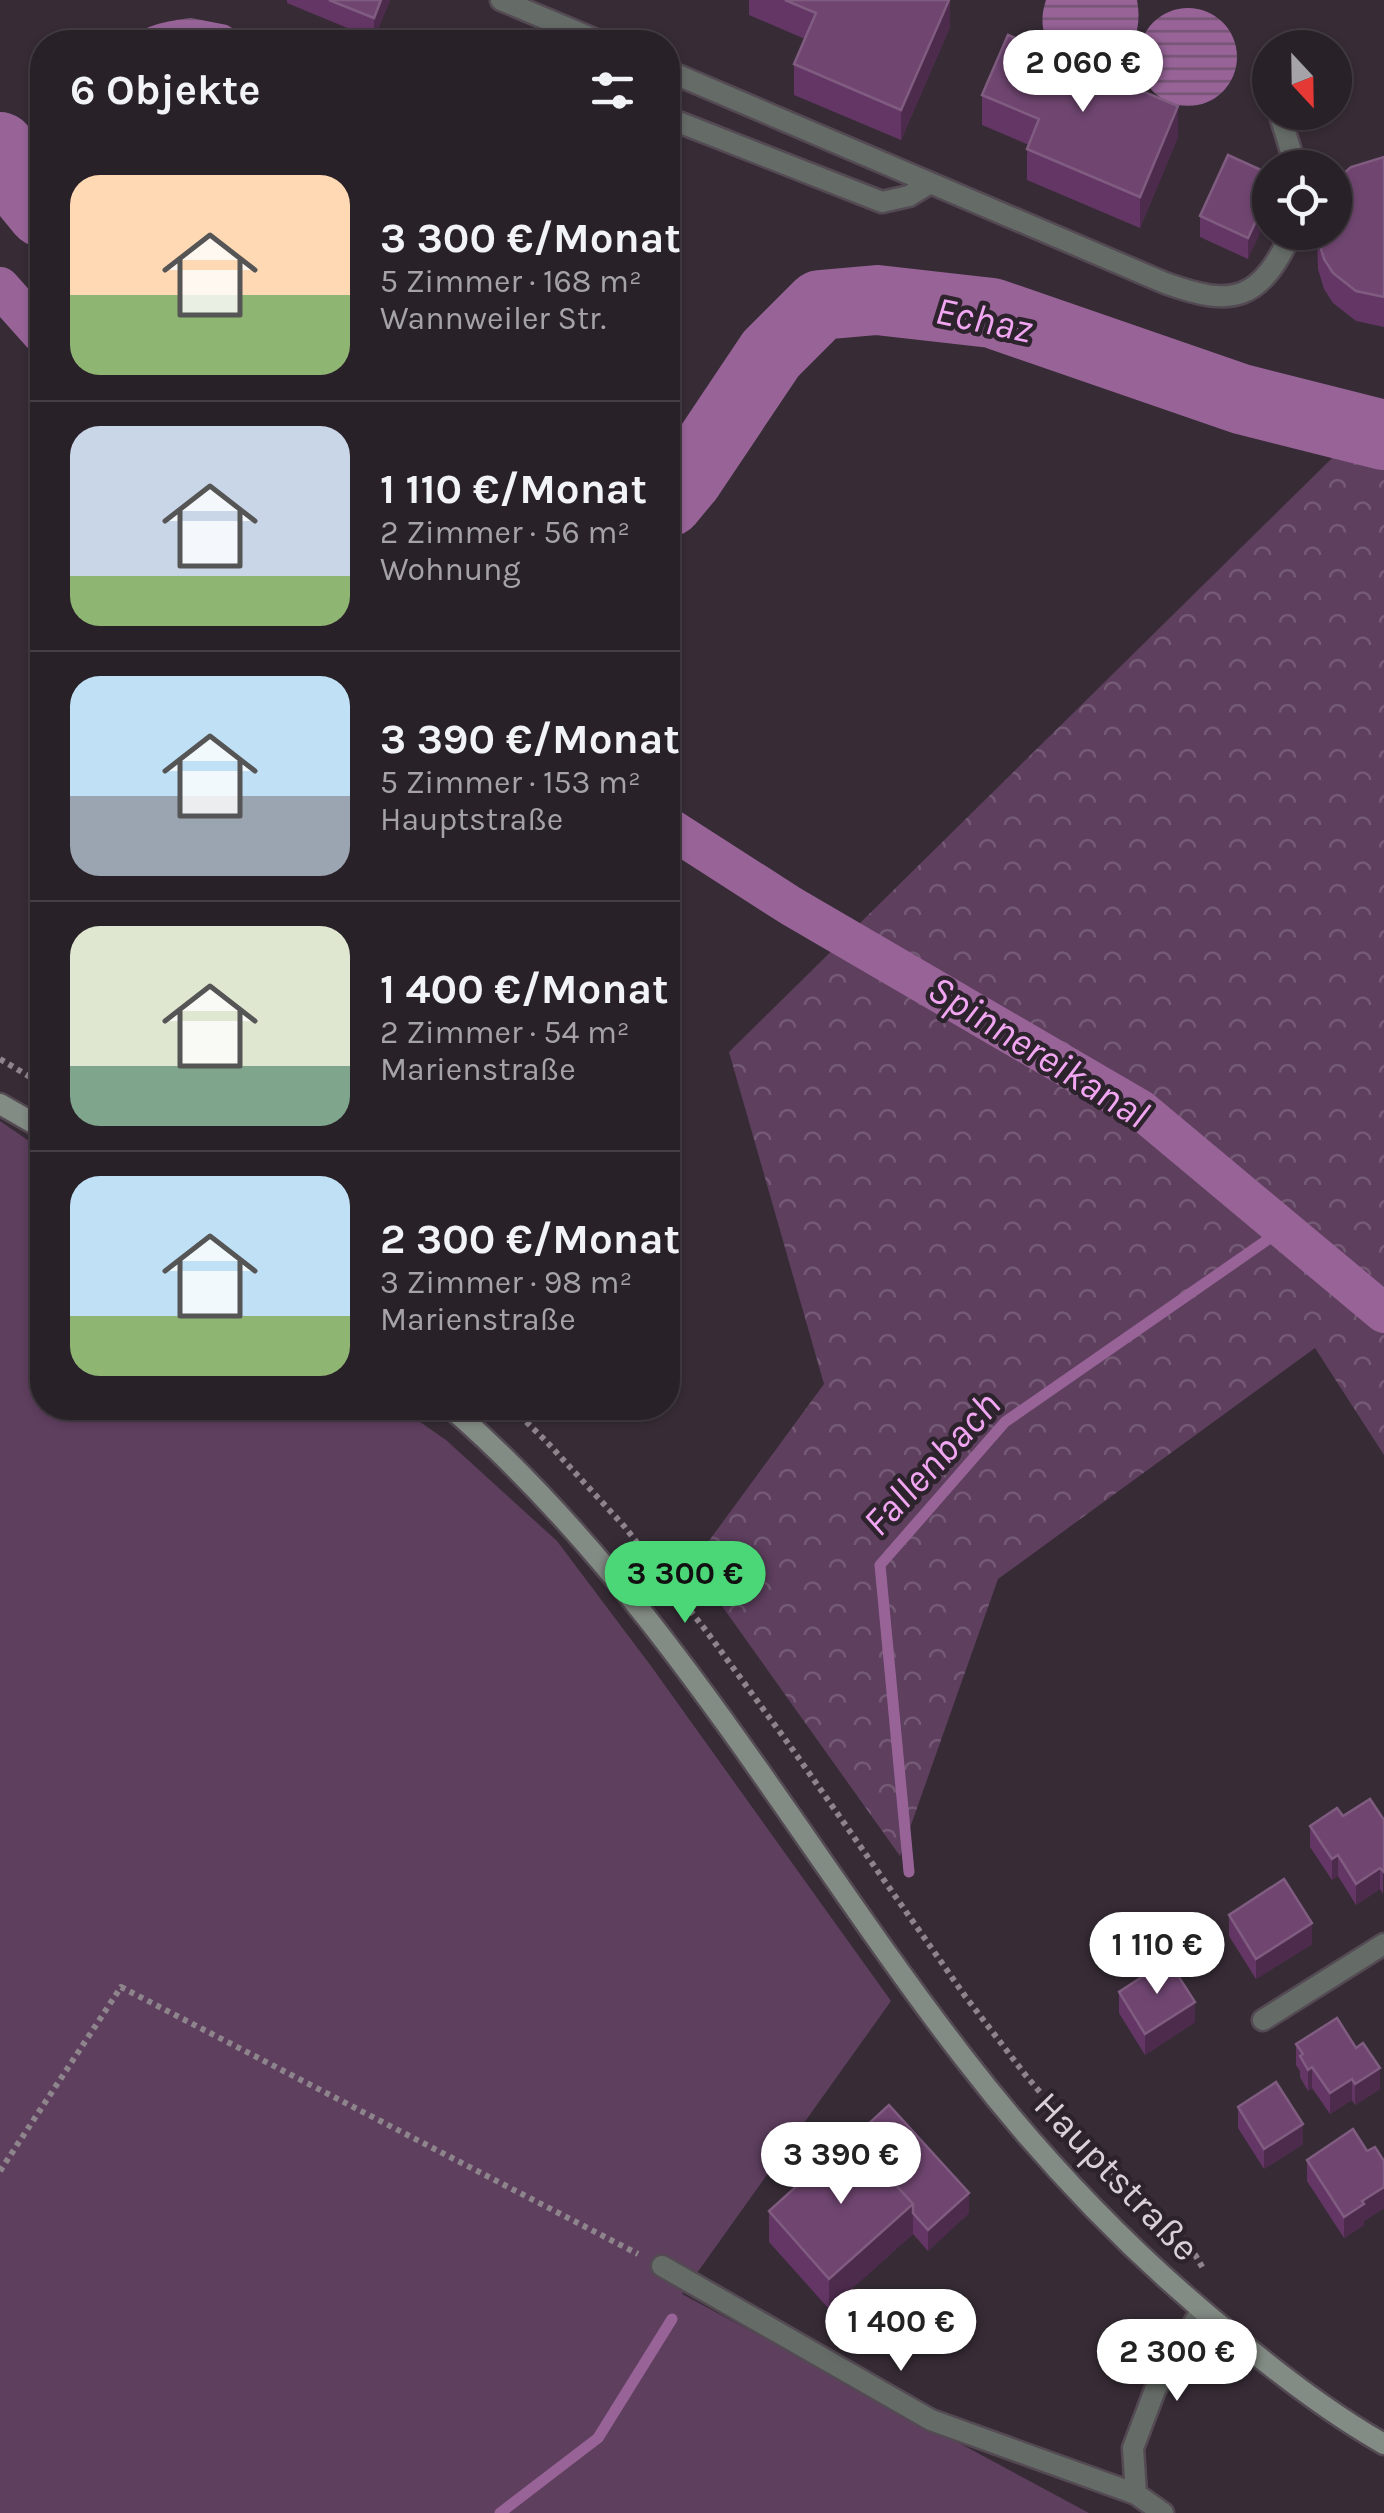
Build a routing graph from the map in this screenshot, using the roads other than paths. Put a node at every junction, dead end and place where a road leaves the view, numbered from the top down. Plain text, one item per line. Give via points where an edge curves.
1 (501, 0) edge
2 (540, 8) edge
3 (576, 30) edge
4 (680, 76) edge
5 (680, 123) edge
6 (930, 183) junction
7 (1283, 250) edge
8 (0, 1104) edge
9 (30, 1121) edge
10 (464, 1420) edge
11 (1384, 1944) edge
12 (1264, 2020) dead end
13 (662, 2266) road end
14 (1201, 2311) junction
15 (1384, 2444) edge
16 (1136, 2494) junction
17 (1162, 2513) edge

1 - 2 street
2 - 3 street
4 - 6 street
5 - 6 street via 882,202
6 - 7 street via 1208,297 1249,290 1272,272
8 - 9 main road
10 - 14 main road, Hauptstraße via 537,1488 671,1649 963,2057 1030,2140
11 - 12 street
13 - 16 street via 931,2420
14 - 15 main road, Hauptstraße via 1282,2377
14 - 16 street via 1155,2390 1132,2448
16 - 17 street

